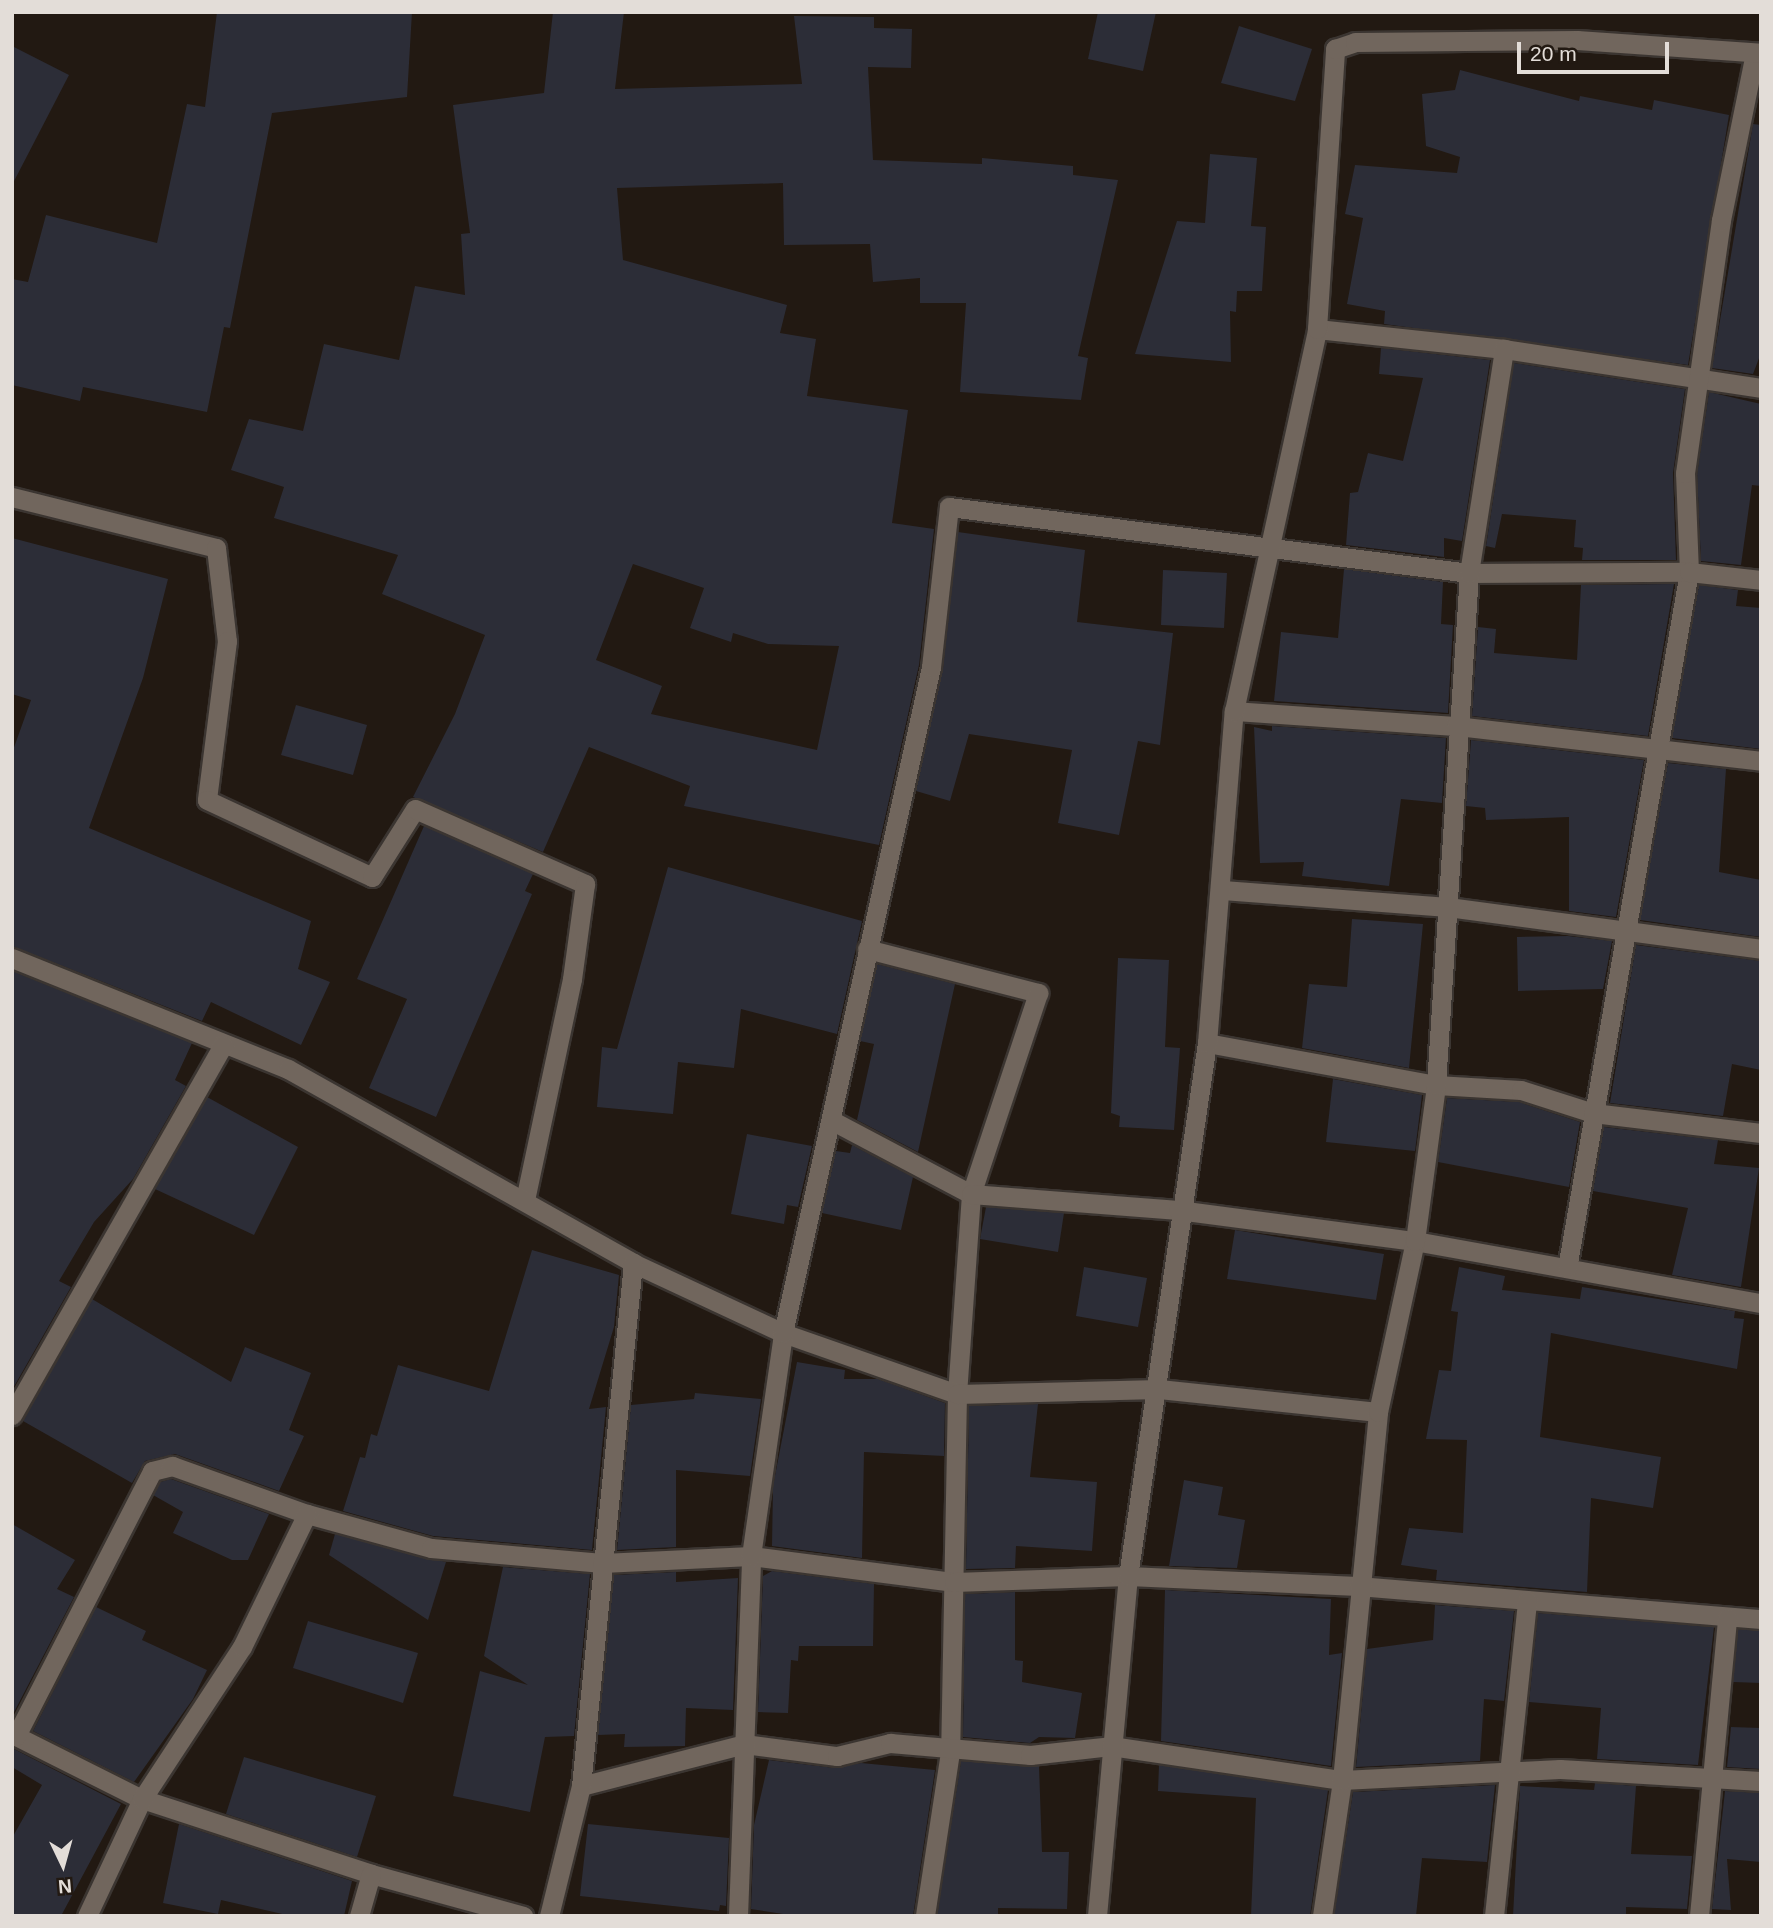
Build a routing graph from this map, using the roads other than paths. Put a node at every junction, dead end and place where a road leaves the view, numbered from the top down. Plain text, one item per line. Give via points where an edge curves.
1 (1758, 53) edge
2 (1317, 329) junction
3 (1503, 349) junction
4 (1700, 382) junction
5 (1761, 388) edge
6 (12, 497) edge
7 (1268, 549) junction
8 (1689, 572) junction
9 (1469, 573) junction
10 (1761, 580) edge
11 (1234, 712) junction
12 (1456, 726) junction
13 (1658, 748) junction
14 (1761, 761) edge
15 (1222, 890) junction
16 (1448, 907) junction
17 (1630, 930) junction
18 (867, 949) junction
19 (1761, 949) edge
20 (12, 958) edge
21 (1207, 1044) junction
22 (223, 1045) junction
23 (1436, 1085) junction
24 (1592, 1113) junction
25 (831, 1120) junction
26 (1761, 1133) edge
27 (971, 1194) junction
28 (525, 1202) junction
29 (1178, 1210) junction
30 (1415, 1241) junction
31 (633, 1263) junction
32 (1567, 1268) junction
33 (1761, 1303) edge
34 (783, 1333) junction
35 (1159, 1389) junction
36 (957, 1394) junction
37 (1378, 1412) junction
38 (12, 1415) edge
39 (307, 1514) junction
40 (751, 1556) junction
41 (602, 1563) junction
42 (1128, 1576) junction
43 (954, 1582) junction
44 (1358, 1586) junction
45 (1527, 1601) junction
46 (1727, 1618) junction
47 (1761, 1619) edge
48 (14, 1735) edge
49 (744, 1744) junction
50 (1111, 1746) junction
51 (950, 1752) junction
52 (1510, 1771) junction
53 (1710, 1779) junction
54 (1342, 1780) junction
55 (1761, 1781) edge
56 (581, 1786) junction
57 (142, 1799) junction
58 (371, 1874) junction
59 (87, 1916) edge
60 (359, 1916) edge
61 (523, 1916) edge
62 (549, 1916) edge
63 (738, 1916) edge
64 (925, 1916) edge
65 (1097, 1916) edge
66 (1322, 1916) edge
67 (1493, 1916) edge
68 (1699, 1916) edge

1 - 2 street via 1577,40 1340,44 1335,49
1 - 4 street via 1721,220
2 - 3 street
2 - 7 street
3 - 4 street
3 - 9 street
4 - 5 street
4 - 8 street via 1685,473
6 - 28 street via 216,548 227,641 207,800 372,877 415,809 585,884 572,979
7 - 9 street
7 - 11 street
7 - 18 street via 949,507 931,667
8 - 9 street
8 - 10 street
8 - 13 street
9 - 12 street
11 - 12 street
11 - 15 street
12 - 13 street
12 - 16 street
13 - 14 street
13 - 17 street
15 - 16 street
15 - 21 street
16 - 17 street
16 - 23 street
17 - 19 street
17 - 24 street
18 - 25 street
18 - 27 street via 1038,993
20 - 22 street
21 - 23 street
21 - 29 street
22 - 28 street via 288,1069
22 - 38 street
23 - 24 street via 1521,1090
23 - 30 street
24 - 26 street
24 - 32 street
25 - 27 street
25 - 34 street
27 - 29 street
27 - 36 street
28 - 31 street
29 - 30 street
29 - 35 street
30 - 32 street
30 - 37 street
31 - 34 street
31 - 41 street
32 - 33 street
34 - 36 street
34 - 40 street
35 - 36 street
35 - 37 street
35 - 42 street
36 - 43 street
37 - 44 street
39 - 41 street via 432,1548
39 - 48 street via 172,1466 152,1471
39 - 57 street via 243,1647
40 - 41 street
40 - 43 street
40 - 49 street
41 - 56 street
42 - 43 street
42 - 44 street
42 - 50 street
43 - 51 street
44 - 45 street
44 - 54 street
45 - 46 street
45 - 52 street
46 - 47 street
46 - 53 street
48 - 57 street
49 - 51 street via 837,1756 890,1743
49 - 56 street
49 - 63 street
50 - 51 street via 1030,1755
50 - 54 street
50 - 65 street
51 - 64 street
52 - 53 street
52 - 54 street
52 - 67 street
53 - 55 street
53 - 68 street
54 - 66 street
56 - 62 street
57 - 58 street
57 - 59 street
58 - 60 street
58 - 61 street

